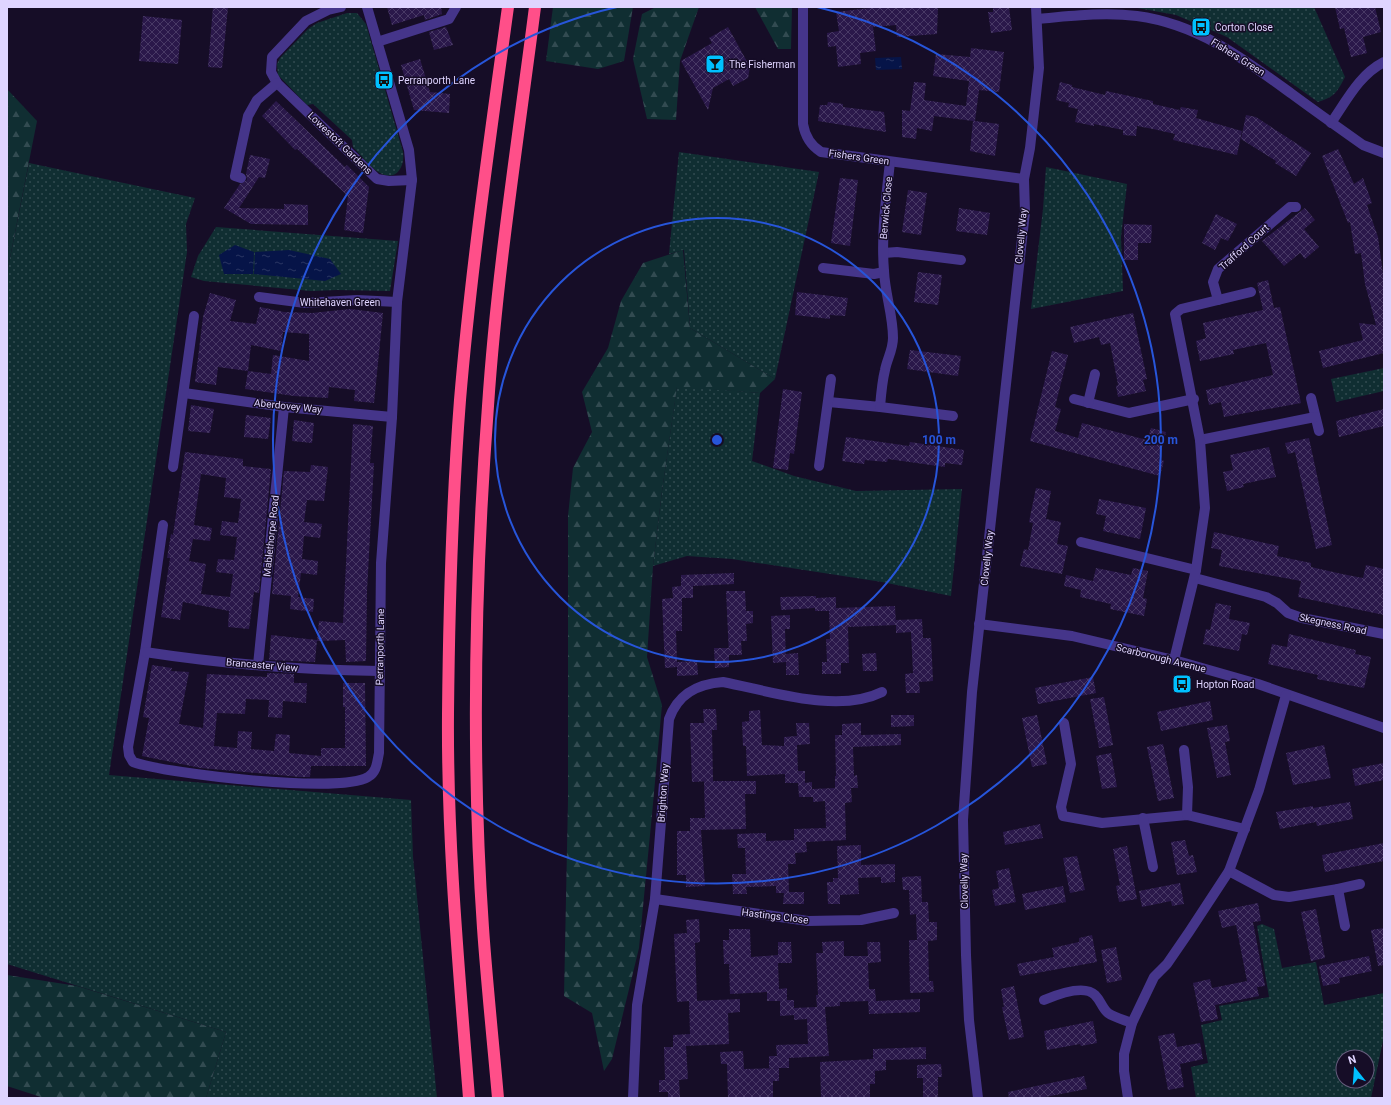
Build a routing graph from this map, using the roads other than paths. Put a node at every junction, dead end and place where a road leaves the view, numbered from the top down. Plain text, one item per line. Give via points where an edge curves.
1 (341, 7) edge
2 (367, 7) edge
3 (456, 7) edge
4 (508, 7) edge
5 (535, 7) edge
6 (803, 7) edge
7 (1036, 7) edge
8 (1038, 19) junction
9 (377, 42) junction
10 (1384, 62) edge
11 (277, 83) junction
12 (1331, 123) junction
13 (1384, 153) edge
14 (890, 162) junction
15 (241, 178) dead end
16 (1024, 179) junction
17 (412, 180) junction
18 (1296, 207) dead end
19 (884, 253) junction
20 (961, 260) dead end
21 (823, 268) dead end
22 (884, 272) junction
23 (1251, 292) dead end
24 (259, 297) dead end
25 (1218, 300) junction
26 (397, 302) junction
27 (194, 316) dead end
28 (1095, 374) dead end
29 (832, 378) dead end
30 (184, 393) junction
31 (1312, 398) dead end
32 (1074, 399) dead end
33 (1194, 399) junction
34 (829, 402) junction
35 (1088, 404) junction
36 (284, 407) junction
37 (880, 407) junction
38 (953, 416) dead end
39 (392, 417) junction
40 (1316, 417) junction
41 (1319, 431) dead end
42 (1200, 440) junction
43 (819, 466) dead end
44 (173, 467) dead end
45 (163, 525) dead end
46 (1081, 542) dead end
47 (1195, 574) junction
48 (979, 624) junction
49 (1384, 634) edge
50 (145, 652) junction
51 (1174, 660) junction
52 (258, 665) junction
53 (379, 671) junction
54 (882, 692) dead end
55 (1286, 695) junction
56 (1064, 723) dead end
57 (1384, 728) edge
58 (1184, 750) dead end
59 (1186, 815) junction
60 (1143, 818) junction
61 (1245, 829) junction
62 (1153, 867) dead end
63 (1229, 870) junction
64 (1360, 884) dead end
65 (1338, 888) junction
66 (655, 899) junction
67 (894, 913) dead end
68 (1345, 926) dead end
69 (1044, 1000) dead end
70 (1132, 1023) junction
71 (1124, 1097) edge
72 (469, 1098) edge
73 (498, 1098) edge
74 (633, 1098) edge
75 (978, 1098) edge

1 - 11 street, Lowestoft Gardens via 328,10 306,21 272,57 271,72
2 - 9 street, Perranporth Lane
3 - 9 street via 449,19
4 - 72 highway via 470,300 454,496 448,716 455,927
5 - 73 highway via 507,208 496,309 487,416 478,604 479,846 483,928
6 - 14 street, Fishers Green via 803,124 808,140 821,152
7 - 8 street
8 - 12 street, Fishers Green via 1104,14 1144,18 1192,30 1251,63
8 - 16 street, Clovelly Way via 1039,68
9 - 17 street, Perranporth Lane via 409,150
10 - 12 street via 1361,79
11 - 15 street via 257,100 248,116 235,176
11 - 17 street, Lowestoft Gardens via 377,179 389,182
12 - 13 street, Fishers Green via 1363,145
14 - 16 street, Fishers Green
14 - 19 street, Berwick Close via 882,238
16 - 48 street, Clovelly Way via 1025,212
17 - 26 street, Perranporth Lane
18 - 25 street, Trafford Court via 1290,207 1218,269 1213,282
19 - 20 street, Berwick Close via 897,252
19 - 22 street, Berwick Close
21 - 22 street via 874,274
22 - 37 street, Berwick Close via 893,339 885,370
23 - 25 street
24 - 26 street, Whitehaven Green via 305,303 357,300
25 - 33 street via 1175,314
26 - 39 street, Perranporth Lane
27 - 30 street
28 - 35 street
29 - 34 street
30 - 36 street, Aberdovey Way
30 - 44 street
31 - 40 street
32 - 35 street
33 - 35 street via 1129,413
33 - 42 street
34 - 37 street
34 - 43 street
36 - 39 street, Aberdovey Way
36 - 52 street, Mablethorpe Road
37 - 38 street
39 - 53 street, Perranporth Lane via 381,563
40 - 41 street
40 - 42 street
42 - 47 street via 1205,508
45 - 50 street, Perranporth Lane
46 - 47 street, Skegness Road
47 - 49 street, Skegness Road via 1266,596 1288,613 1302,618
47 - 51 street
48 - 51 street, Scarborough Avenue via 1072,636
48 - 75 street, Clovelly Way via 964,813 963,878 969,1013
50 - 52 street, Brancaster View via 201,661
50 - 53 street, Perranporth Lane via 128,747 133,762 246,780 332,785 358,782 370,777 376,769 379,753
51 - 55 street, Scarborough Avenue via 1258,684
52 - 53 street, Brancaster View
54 - 66 street, Brighton Way via 870,698 824,702 723,682 705,684 686,694 673,708 669,719
55 - 57 street, Scarborough Avenue
55 - 61 street
56 - 60 street via 1071,764 1061,807 1063,816 1102,823
58 - 59 street via 1188,787
59 - 60 street
59 - 61 street
60 - 62 street
61 - 63 street
63 - 65 street via 1256,886 1282,896
63 - 70 street via 1207,907 1167,964 1154,977
64 - 65 street
65 - 68 street
66 - 67 street, Hastings Close via 808,921 861,920
66 - 74 street, Brighton Way via 637,1005
69 - 70 street via 1071,991 1086,991 1094,994 1110,1014
70 - 71 street via 1124,1054

